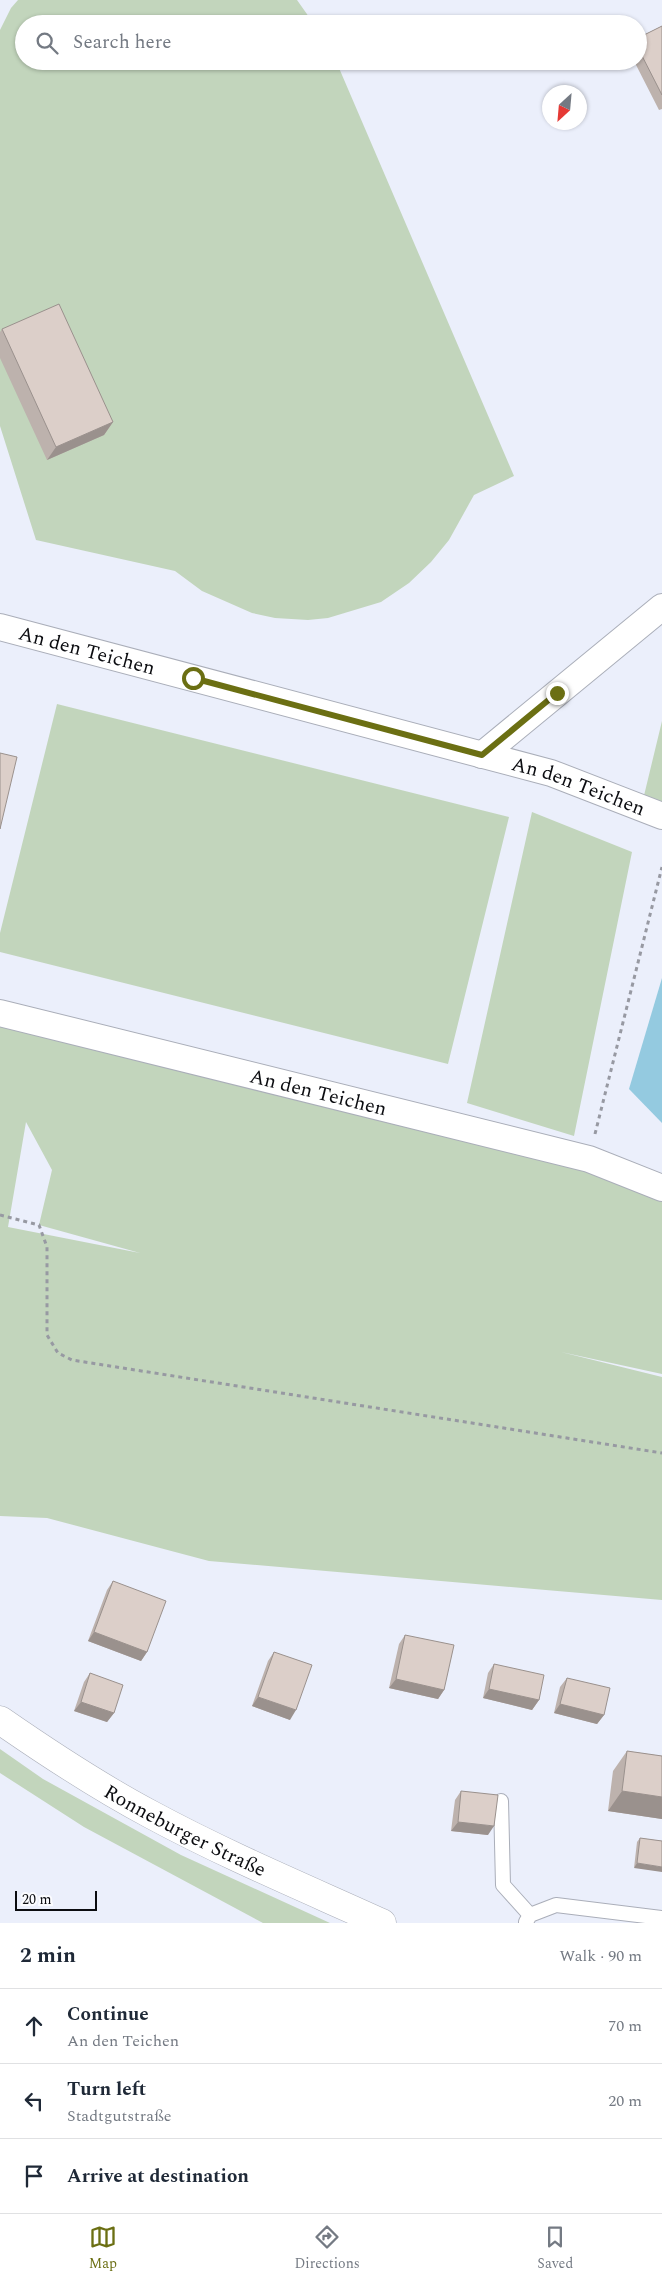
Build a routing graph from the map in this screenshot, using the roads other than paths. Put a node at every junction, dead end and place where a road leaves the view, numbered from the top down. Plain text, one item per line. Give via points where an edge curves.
1 (662, 607) edge
2 (0, 627) edge
3 (482, 755) junction
4 (662, 816) edge
5 (0, 1013) edge
6 (662, 1188) edge
7 (0, 1720) edge
8 (501, 1801) dead end
9 (662, 1918) edge
10 (528, 1919) edge
11 (382, 1923) edge

1 - 3 street
2 - 3 street, An den Teichen
3 - 4 street, An den Teichen via 551,773
5 - 6 street, An den Teichen via 589,1159
7 - 11 main road, Ronneburger Straße via 97,1784 151,1814 212,1846
8 - 10 lane via 503,1884
9 - 10 lane via 556,1905

